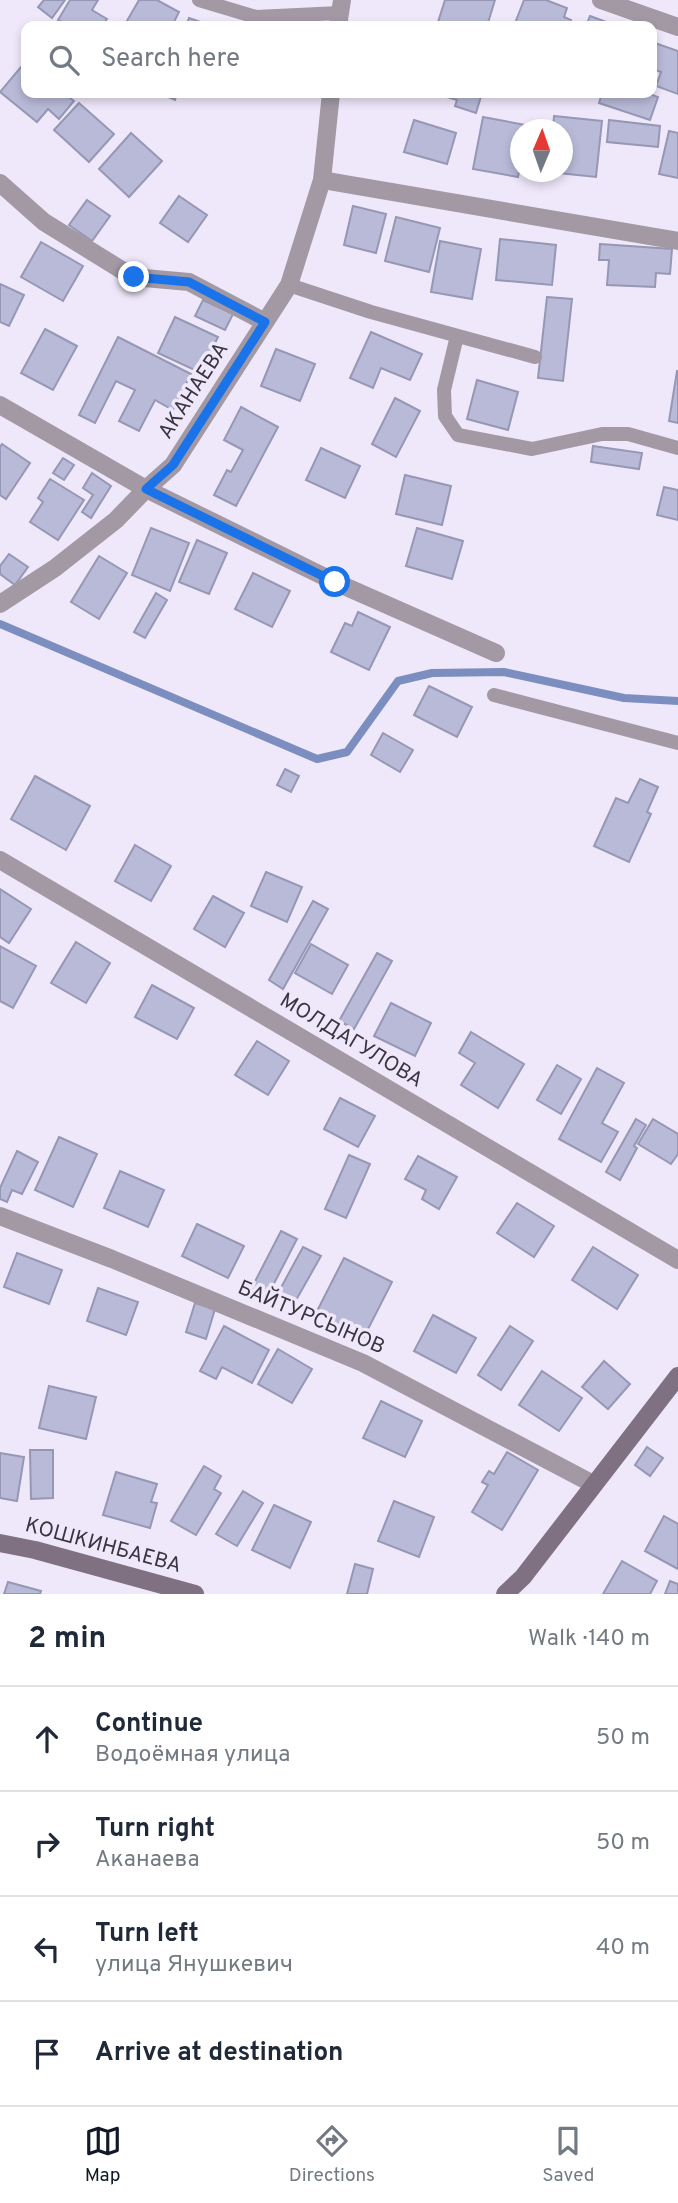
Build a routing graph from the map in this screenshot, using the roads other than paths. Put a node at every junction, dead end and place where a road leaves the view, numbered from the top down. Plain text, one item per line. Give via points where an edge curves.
1 (199, 0) edge
2 (601, 0) edge
3 (340, 13) edge
4 (678, 27) edge
5 (330, 98) edge
6 (322, 180) junction
7 (0, 183) edge
8 (678, 242) edge
9 (289, 285) junction
10 (265, 322) junction
11 (457, 336) junction
12 (535, 357) dead end
13 (0, 405) edge
14 (678, 447) edge
15 (146, 489) junction
16 (0, 604) edge
17 (496, 653) dead end
18 (494, 695) dead end
19 (678, 743) edge
20 (0, 860) edge
21 (0, 1216) edge
22 (678, 1260) edge
23 (678, 1376) edge
24 (593, 1484) junction
25 (0, 1543) edge
26 (195, 1594) edge
27 (505, 1594) edge

1 - 3 lane via 256,17
2 - 4 street
5 - 6 street, АКАНАЕВА
6 - 8 street
6 - 9 street, АКАНАЕВА
7 - 10 street via 44,222 134,277 189,282
9 - 10 street, АКАНАЕВА
9 - 11 lane
10 - 15 street, АКАНАЕВА via 173,465
11 - 12 lane
11 - 14 lane via 444,390 445,416 458,435 532,449 628,433
13 - 15 street
15 - 16 street, АКАНАЕВА via 116,520
15 - 17 street via 335,582
18 - 19 lane
20 - 22 street, МОЛДАГУЛОВА
21 - 24 street, БАЙТУРСЫНОВ via 363,1363
23 - 24 main road
24 - 27 main road
25 - 26 main road, КОШКИНБАЕВА

